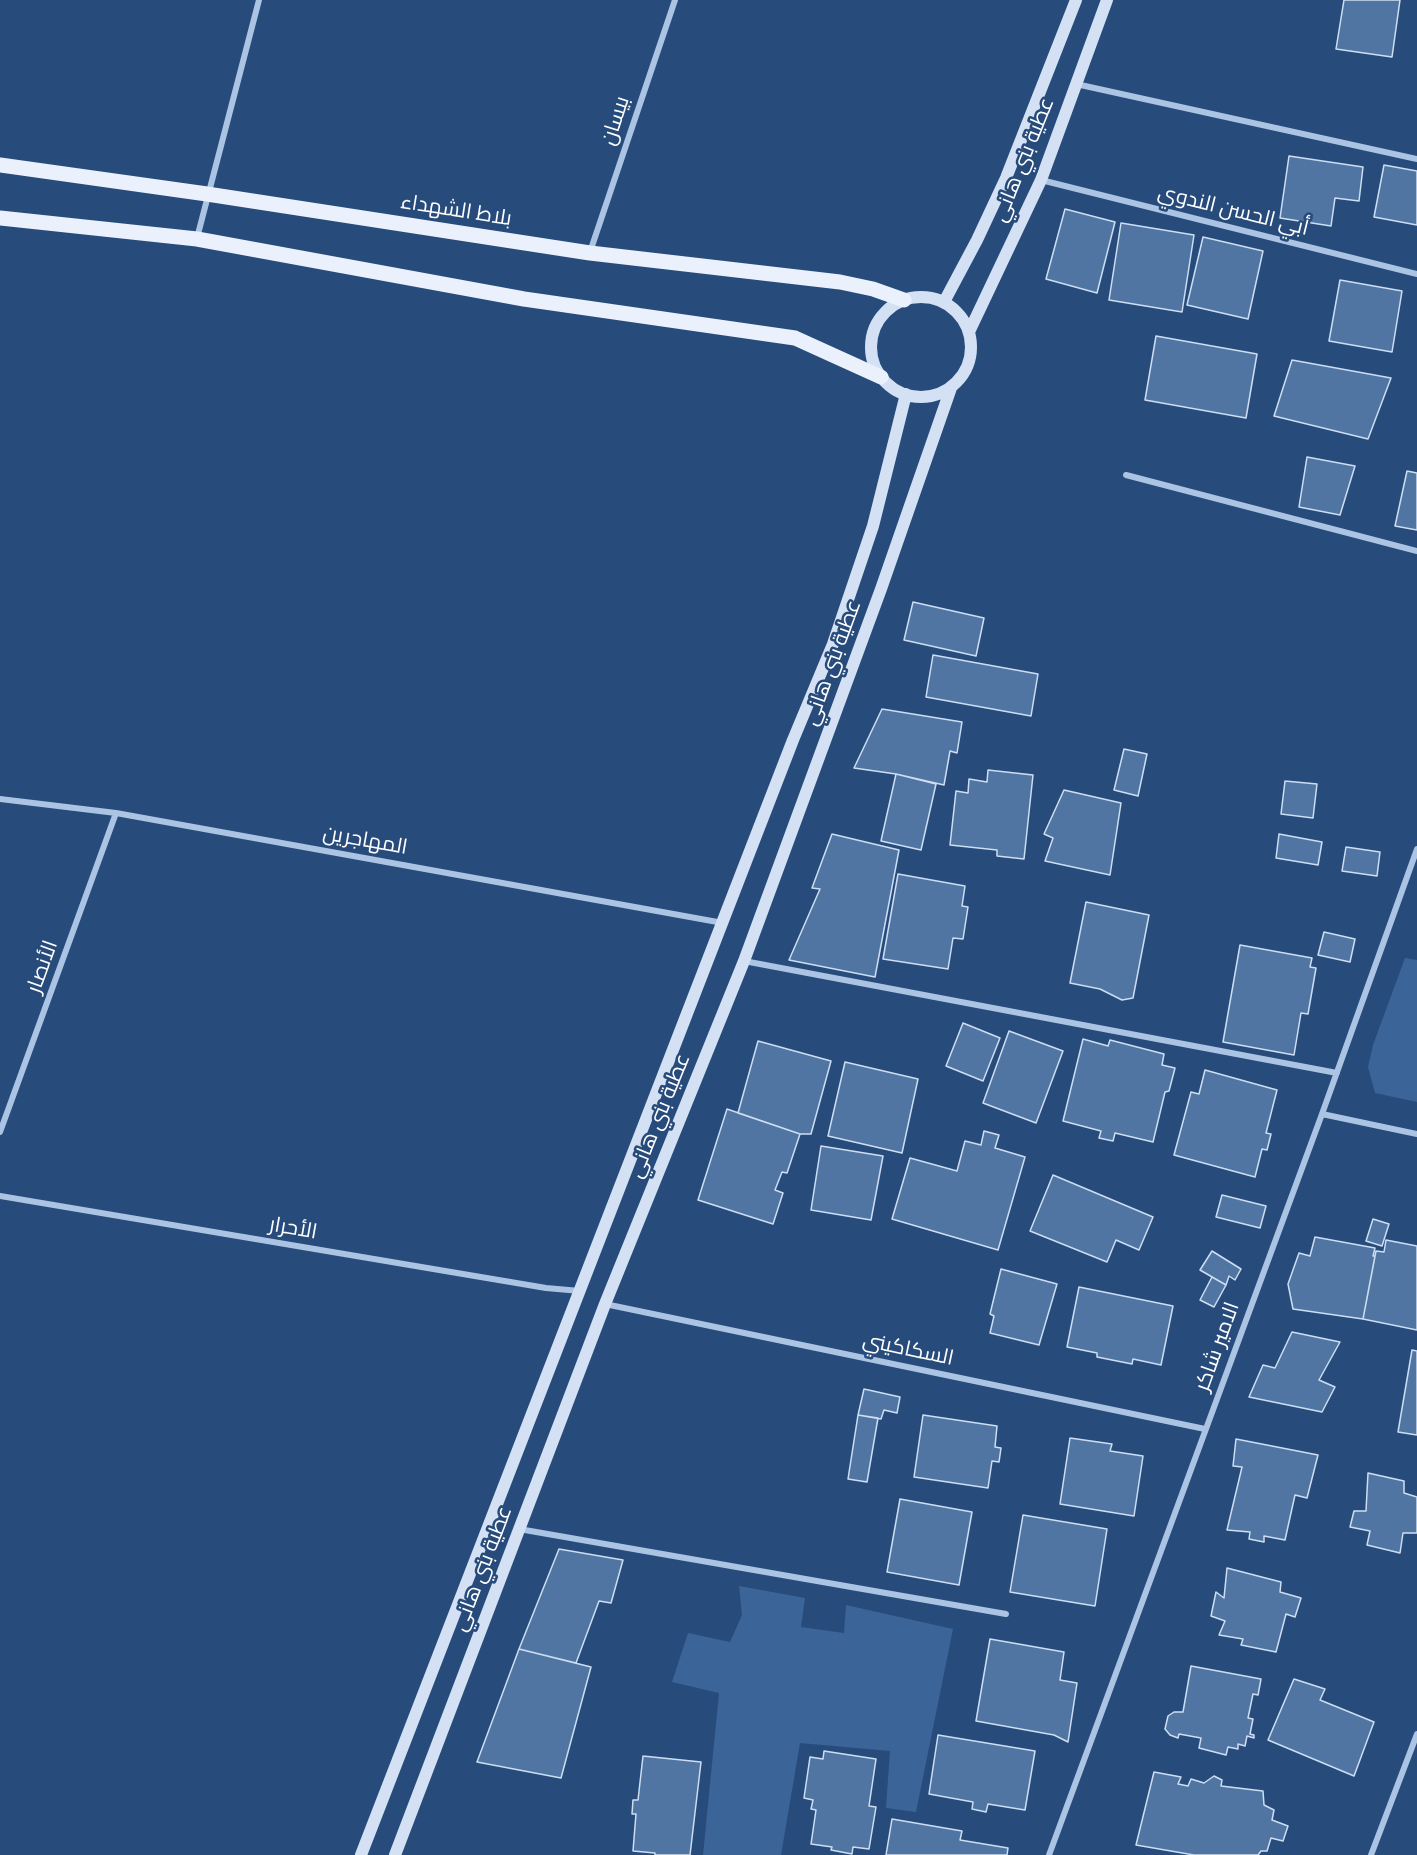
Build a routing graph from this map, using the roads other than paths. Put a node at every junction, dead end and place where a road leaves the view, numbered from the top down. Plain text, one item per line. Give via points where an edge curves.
1 (260, 0) edge
2 (675, 0) edge
3 (1076, 0) edge
4 (1107, 0) edge
5 (1076, 84) junction
6 (1417, 159) edge
7 (0, 165) edge
8 (1041, 180) junction
9 (207, 194) junction
10 (0, 218) edge
11 (197, 239) junction
12 (590, 253) junction
13 (1417, 274) edge
14 (904, 300) junction
15 (944, 302) junction
16 (969, 332) junction
17 (881, 377) junction
18 (951, 388) junction
19 (906, 394) junction
20 (1126, 475) dead end
21 (1417, 551) edge
22 (0, 799) edge
23 (116, 813) junction
24 (1417, 849) edge
25 (723, 923) junction
26 (744, 961) junction
27 (1337, 1073) junction
28 (1322, 1114) junction
29 (0, 1132) edge
30 (1417, 1134) edge
31 (0, 1196) edge
32 (580, 1291) junction
33 (605, 1304) junction
34 (1205, 1428) junction
35 (519, 1529) junction
36 (1006, 1614) dead end
37 (1417, 1734) edge
38 (361, 1855) edge
39 (395, 1855) edge
40 (1049, 1855) edge
41 (1371, 1855) edge

1 - 9 street
2 - 12 street, بيسان
3 - 15 main road via 1006,178
4 - 5 main road, عطية بني هاني
5 - 6 street
5 - 8 main road, عطية بني هاني
7 - 9 main road, بلاط الشهداء
8 - 13 street, أبي الحسن الندوي
8 - 16 main road, عطية بني هاني
9 - 11 street
9 - 12 main road, بلاط الشهداء
10 - 11 main road
11 - 17 main road via 524,299 795,338
12 - 14 main road, بلاط الشهداء via 840,282
14 - 15 main road via 924,297
14 - 17 main road via 890,307 873,333 873,363
15 - 16 main road via 955,310
16 - 18 main road via 969,364
17 - 19 main road via 890,387
18 - 19 main road via 934,396
18 - 26 main road, عطية بني هاني
19 - 25 main road via 873,526 837,633
20 - 21 street
22 - 23 street, المهاجرين
23 - 25 street, المهاجرين
23 - 29 street, الأنصار
24 - 27 street, الامير شاكر
25 - 32 main road
26 - 27 street
26 - 33 main road, عطية بني هاني
27 - 28 street, الامير شاكر
28 - 30 street
28 - 34 street, الامير شاكر
31 - 32 street, الأحرار
32 - 38 main road
33 - 34 street, السكاكيني
33 - 35 main road, عطية بني هاني
34 - 40 street, الامير شاكر
35 - 36 street
35 - 39 main road, عطية بني هاني
37 - 41 street

